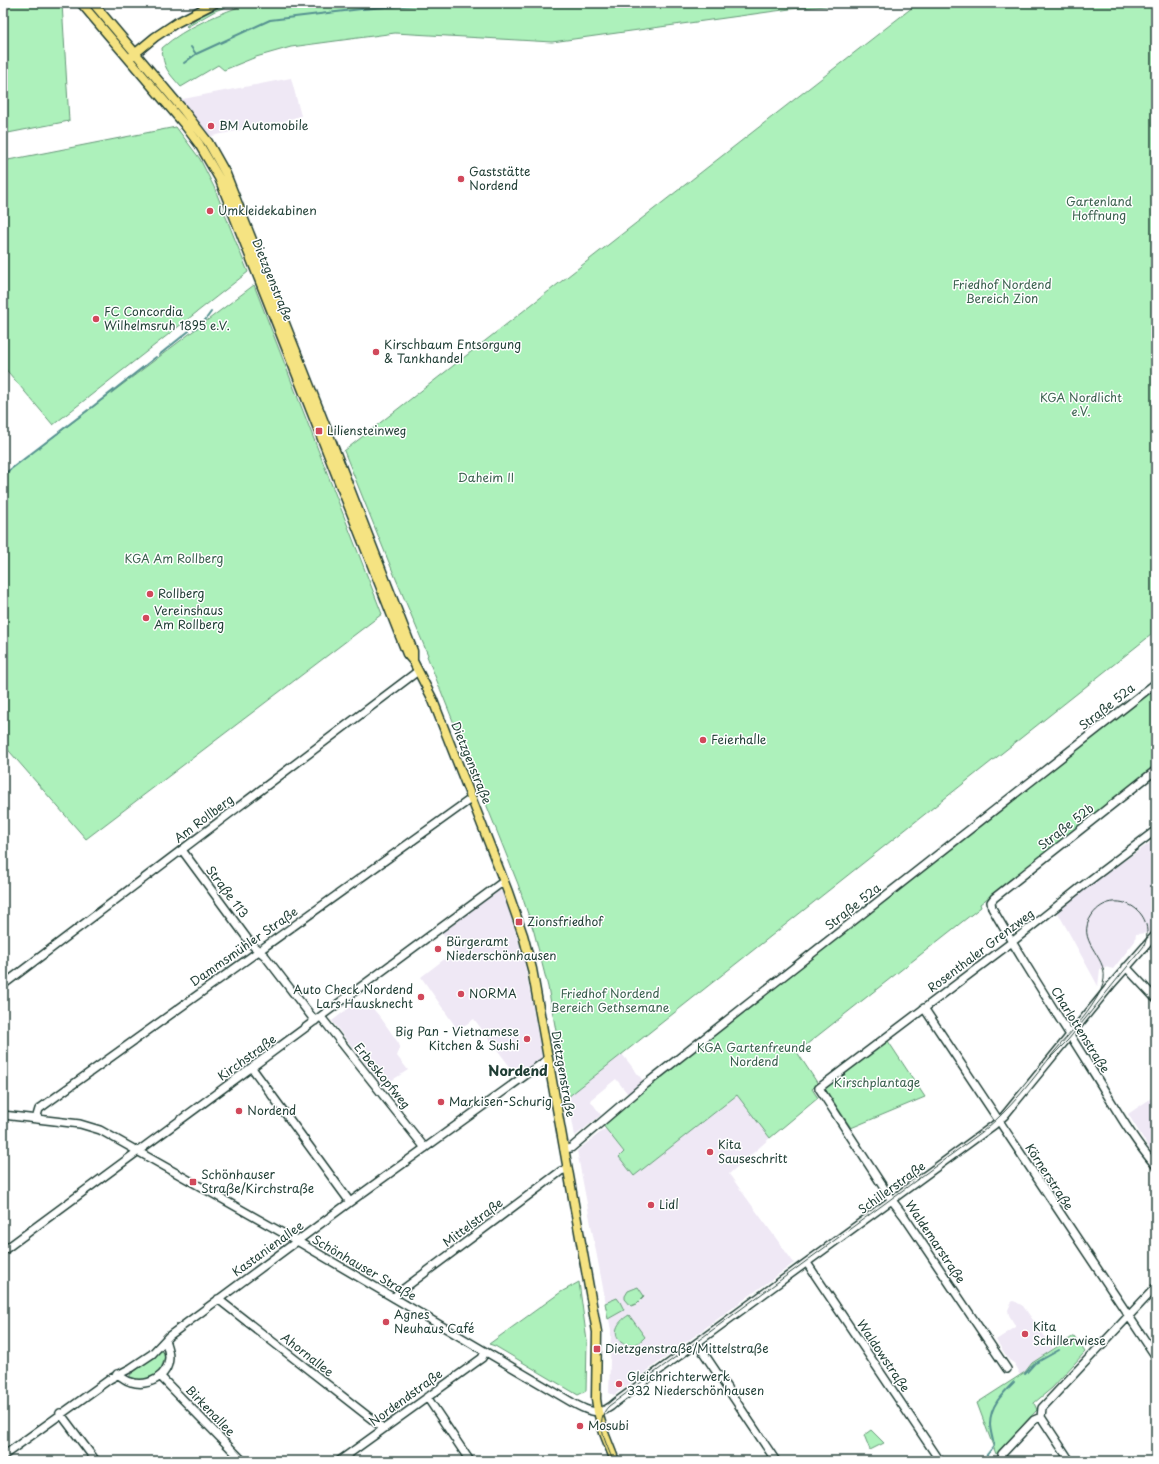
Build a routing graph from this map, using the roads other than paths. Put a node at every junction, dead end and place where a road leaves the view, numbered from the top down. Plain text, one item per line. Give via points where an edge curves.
1 (81, 3) edge
2 (93, 3) edge
3 (215, 3) edge
4 (136, 54) junction
5 (129, 60) junction
6 (260, 272) junction
7 (418, 671) junction
8 (1156, 682) edge
9 (1156, 770) edge
10 (472, 798) junction
11 (1156, 830) edge
12 (182, 850) junction
13 (504, 881) junction
14 (992, 902) joint
15 (1156, 934) edge
16 (1012, 942) junction
17 (259, 950) junction
18 (1126, 967) junction
19 (3, 985) edge
20 (1156, 1000) edge
21 (924, 1008) junction
22 (318, 1019) junction
23 (1070, 1035) junction
24 (548, 1059) junction
25 (252, 1068) junction
26 (819, 1088) joint
27 (3, 1115) edge
28 (36, 1119) junction
29 (999, 1121) junction
30 (425, 1148) junction
31 (564, 1148) junction
32 (138, 1151) junction
33 (1156, 1166) edge
34 (568, 1169) junction
35 (892, 1200) junction
36 (350, 1202) junction
37 (297, 1241) junction
38 (3, 1251) edge
39 (807, 1263) junction
40 (1156, 1287) edge
41 (394, 1298) junction
42 (218, 1299) junction
43 (1129, 1317) junction
44 (165, 1340) junction
45 (697, 1343) junction
46 (485, 1352) junction
47 (1156, 1357) edge
48 (1007, 1369) dead end
49 (117, 1374) junction
50 (160, 1376) junction
51 (427, 1397) junction
52 (598, 1412) junction
53 (60, 1413) junction
54 (1041, 1417) junction
55 (383, 1428) junction
56 (1002, 1454) dead end
57 (3, 1456) edge
58 (348, 1458) edge
59 (96, 1461) edge
60 (243, 1461) edge
61 (339, 1461) edge
62 (470, 1461) edge
63 (615, 1461) edge
64 (776, 1461) edge
65 (940, 1461) edge
66 (1070, 1461) edge

1 - 5 main road, Dietzgenstraße
2 - 4 main road, Dietzgenstraße
3 - 4 main road via 176,23
4 - 5 main road
4 - 6 main road, Dietzgenstraße via 208,142 226,174
5 - 6 main road, Dietzgenstraße via 199,144 218,178
6 - 7 main road, Dietzgenstraße via 407,654
7 - 10 main road, Dietzgenstraße via 432,698
7 - 12 street, Am Rollberg
8 - 31 street, Straße 52a via 646,1084 571,1148
9 - 14 street, Straße 52b
10 - 13 main road, Dietzgenstraße
10 - 17 street, Dammsmühler Straße
11 - 16 street, Rosenthaler Grenzweg
12 - 17 street, Straße 113 via 248,940
12 - 19 street, Am Rollberg
13 - 22 street, Kirchstraße
13 - 24 main road, Dietzgenstraße via 529,958
14 - 16 street, Charlottenstraße via 992,908
15 - 18 street, Schillerstraße
16 - 21 street, Rosenthaler Grenzweg
16 - 23 street, Charlottenstraße
17 - 22 street, Straße 113
17 - 28 street, Dammsmühler Straße via 61,1093 39,1110
18 - 20 street
18 - 23 street, Schillerstraße
21 - 26 street, Rosenthaler Grenzweg
21 - 29 street, Körnerstraße
22 - 25 street, Kirchstraße
22 - 30 street, Erbeskopfweg
23 - 29 street, Schillerstraße
23 - 33 street, Charlottenstraße
24 - 30 street, Kastanienallee
24 - 31 main road, Dietzgenstraße
25 - 32 street, Kirchstraße
25 - 36 street
26 - 35 street, Waldemarstraße
27 - 28 street, Schönhauser Straße
28 - 32 street, Schönhauser Straße via 91,1126
29 - 35 street, Schillerstraße
29 - 43 street, Körnerstraße
30 - 36 street, Kastanienallee
31 - 34 main road, Dietzgenstraße
32 - 37 street, Schönhauser Straße
32 - 38 street, Kirchstraße
34 - 41 street, Mittelstraße via 554,1176
34 - 52 main road, Dietzgenstraße via 597,1332
35 - 39 street, Schillerstraße
35 - 48 street, Waldemarstraße
36 - 37 street, Kastanienallee
37 - 41 street, Schönhauser Straße
37 - 42 street, Kastanienallee
39 - 45 street, Schillerstraße
39 - 65 street, Waldowstraße
40 - 43 street
41 - 46 street, Schönhauser Straße
42 - 44 street, Kastanienallee
42 - 55 street, Ahornallee
43 - 47 street, Körnerstraße
43 - 54 street via 1042,1408
44 - 49 street, Kastanienallee via 152,1354
44 - 50 street via 169,1358
45 - 52 street, Schillerstraße via 605,1411
45 - 64 street
46 - 51 street, Nordendstraße via 482,1358
46 - 52 street, Schönhauser Straße via 573,1403
49 - 50 street via 130,1382 138,1383 148,1383
49 - 53 street, Kastanienallee
50 - 60 street, Birkenallee
51 - 55 street, Nordendstraße
51 - 62 street
52 - 63 main road, Dietzgenstraße
53 - 57 street, Kastanienallee
53 - 59 street
54 - 56 street via 1034,1420
54 - 66 street
55 - 58 street, Nordendstraße
58 - 61 street, Nordendstraße

